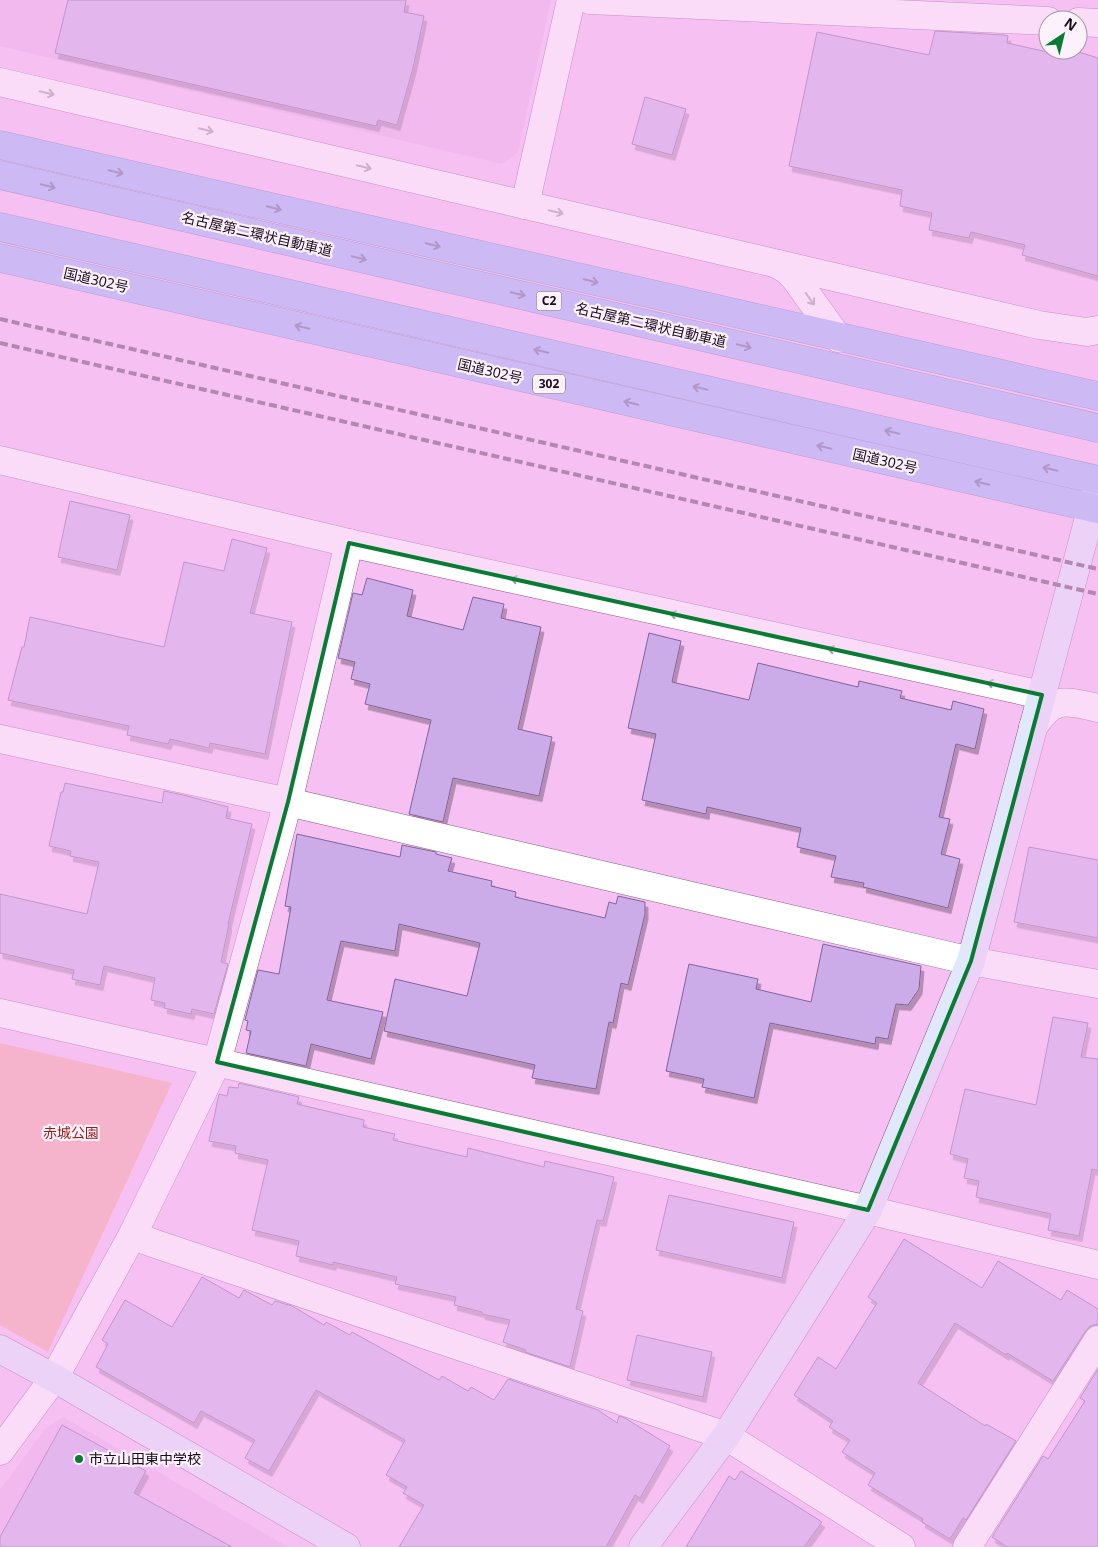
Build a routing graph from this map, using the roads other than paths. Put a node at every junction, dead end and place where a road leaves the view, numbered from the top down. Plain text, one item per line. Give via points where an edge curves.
1 (571, 0) edge
2 (590, 0) edge
3 (1038, 21) edge
4 (0, 82) edge
5 (0, 146) edge
6 (0, 175) edge
7 (525, 205) junction
8 (0, 227) edge
9 (0, 258) edge
10 (777, 264) junction
11 (0, 277) edge
12 (1098, 330) edge
13 (838, 338) junction
14 (488, 370) junction
15 (1098, 396) edge
16 (1098, 428) edge
17 (0, 460) edge
18 (1096, 495) edge
19 (349, 543) junction
20 (1042, 695) junction
21 (1098, 708) edge
22 (1033, 728) junction
23 (0, 739) edge
24 (288, 802) junction
25 (971, 961) junction
26 (1098, 984) edge
27 (0, 1013) edge
28 (217, 1062) junction
29 (868, 1210) junction
30 (132, 1236) junction
31 (1098, 1265) edge
32 (1098, 1340) edge
33 (0, 1349) edge
34 (54, 1378) junction
35 (726, 1436) junction
36 (0, 1451) edge
37 (346, 1547) edge
38 (643, 1547) edge
39 (901, 1547) edge
40 (966, 1547) edge

1 - 7 street
2 - 3 street
4 -> 7 street
5 -> 13 highway
6 -> 16 highway, 名古屋第二環状自動車道 / C2
7 -> 10 street
18 -> 8 highway
14 -> 9 highway, 国道302号 / 302
10 - 12 street via 1039,325 1087,332
10 -> 13 street via 795,278
11 - 14 highway via 319,349 419,367
13 - 15 highway
18 -> 14 highway, 国道302号 / 302
17 - 19 street
18 - 20 street
20 -> 19 street
19 - 24 street
20 - 22 street
21 - 22 street via 1060,702 1049,708
22 - 25 street
23 - 24 street
24 - 25 street
24 - 28 street
25 - 26 street
25 - 29 street
27 - 28 street
28 - 29 street
28 - 30 street
29 - 31 street
29 - 35 street
30 - 34 street
30 - 35 street
32 - 40 street
33 - 34 street
34 - 36 street
34 - 37 street
35 - 38 street
35 - 39 street

